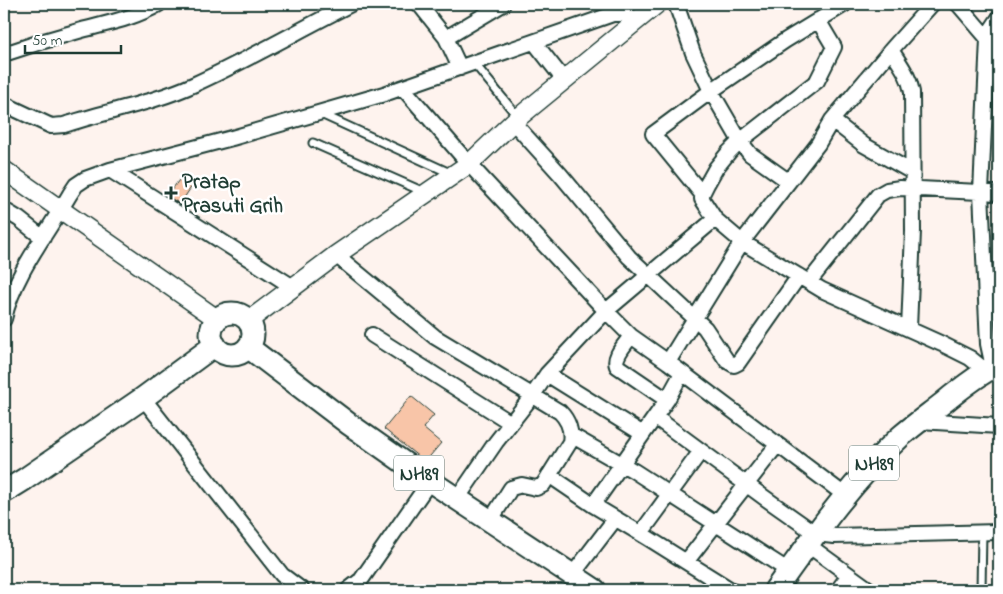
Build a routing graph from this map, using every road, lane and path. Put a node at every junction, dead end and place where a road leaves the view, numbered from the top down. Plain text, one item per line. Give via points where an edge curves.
1 (159, 4) edge
2 (351, 4) edge
3 (418, 4) edge
4 (503, 4) edge
5 (657, 4) edge
6 (676, 4) edge
7 (846, 4) edge
8 (932, 4) edge
9 (958, 4) edge
10 (999, 18) edge
11 (638, 19) junction
12 (818, 20) junction
13 (446, 38) junction
14 (988, 39) junction
15 (534, 42) junction
16 (890, 50) junction
17 (4, 54) edge
18 (474, 64) junction
19 (460, 68) junction
20 (564, 80) junction
21 (403, 88) junction
22 (711, 91) junction
23 (4, 104) edge
24 (318, 113) junction
25 (516, 120) junction
26 (832, 120) junction
27 (740, 141) junction
28 (313, 143) dead end
29 (469, 164) junction
30 (4, 170) edge
31 (110, 170) junction
32 (912, 172) junction
33 (454, 175) junction
34 (788, 181) junction
35 (912, 188) junction
36 (981, 192) junction
37 (999, 193) edge
38 (428, 194) junction
39 (702, 194) junction
40 (4, 210) edge
41 (60, 211) junction
42 (715, 218) junction
43 (43, 238) junction
44 (742, 242) junction
45 (336, 255) junction
46 (647, 276) junction
47 (804, 279) junction
48 (293, 286) junction
49 (606, 311) junction
50 (695, 318) junction
51 (4, 319) edge
52 (217, 319) junction
53 (248, 321) junction
54 (909, 329) junction
55 (372, 335) dead end
56 (631, 336) junction
57 (215, 345) junction
58 (248, 347) junction
59 (668, 362) junction
60 (993, 367) edge
61 (682, 373) junction
62 (547, 374) junction
63 (533, 395) junction
64 (143, 398) junction
65 (667, 400) junction
66 (655, 417) junction
67 (920, 421) junction
68 (511, 423) junction
69 (999, 426) edge
70 (643, 434) junction
71 (571, 435) junction
72 (778, 445) junction
73 (701, 451) junction
74 (622, 464) junction
75 (549, 475) junction
76 (430, 481) junction
77 (746, 483) junction
78 (4, 492) edge
79 (669, 494) junction
80 (846, 496) junction
81 (457, 499) junction
82 (593, 505) junction
83 (615, 519) junction
84 (490, 521) junction
85 (715, 524) junction
86 (982, 532) junction
87 (999, 532) edge
88 (641, 533) junction
89 (812, 539) junction
90 (686, 562) junction
91 (789, 571) junction
92 (573, 574) junction
93 (849, 575) junction
94 (302, 590) edge
95 (348, 590) edge
96 (596, 590) edge
97 (730, 590) edge
98 (775, 590) edge
99 (838, 590) edge
100 (870, 590) edge
101 (981, 590) edge

1 - 17 street via 145,12
2 - 23 street via 194,85 64,125 51,126
3 - 13 street
4 - 13 street
5 - 11 street
6 - 22 street
7 - 12 street
8 - 16 street
9 - 14 street
10 - 14 street
11 - 15 street via 613,14
11 - 20 street
12 - 22 street
12 - 27 street via 834,47 817,81
13 - 19 street
14 - 36 street
15 - 18 street
15 - 20 street
16 - 26 street
16 - 32 street via 906,71 912,92
18 - 19 street
18 - 25 lane
19 - 21 street
20 - 25 street
21 - 24 street
21 - 29 street
22 - 27 street
22 - 39 street via 653,134
24 - 31 street
24 - 33 lane
25 - 29 street
25 - 46 street
26 - 32 street via 864,144
26 - 34 street via 818,144
27 - 34 street via 750,154
27 - 39 street via 716,168
28 - 38 lane
29 - 33 street
29 - 49 street
30 - 41 street
31 - 41 street via 76,185
31 - 48 street
32 - 35 street
33 - 38 street
34 - 44 street
35 - 36 street
35 - 47 street via 886,190 878,195
35 - 54 street
36 - 37 street
36 - 60 street via 988,336
38 - 45 street
39 - 42 street
40 - 43 street
41 - 43 street
41 - 52 street
42 - 44 street
42 - 46 street
43 - 51 street via 13,291
44 - 47 street
44 - 50 street
45 - 48 street
45 - 63 street via 435,337
46 - 49 street
46 - 50 street
47 - 50 street via 734,365 727,361
47 - 54 street
48 - 53 street
49 - 56 street
49 - 62 street
50 - 59 street
52 - 53 main road via 230,313
52 - 57 main road via 211,334
53 - 58 main road via 253,331
54 - 60 street
55 - 68 street
56 - 59 street
56 - 65 street via 616,357 617,366
57 - 58 main road via 231,355 239,354
57 - 64 main road
58 - 76 main road, NH89
59 - 61 street
60 - 67 main road, NH89
61 - 65 street
61 - 72 street
62 - 63 street
62 - 70 street
63 - 68 street
63 - 71 street via 566,418
64 - 78 main road
64 - 94 street via 282,575
65 - 66 street
66 - 70 street
66 - 73 street
67 - 69 street
67 - 80 main road, NH89 via 881,456
68 - 81 street
70 - 74 street
71 - 74 street
71 - 75 street
72 - 77 street
72 - 80 street
73 - 77 street
73 - 79 street
74 - 79 street
74 - 82 street
75 - 82 street
75 - 84 street via 543,485 536,488 522,485 511,488
76 - 81 main road, NH89
76 - 95 street via 361,580
77 - 85 street
77 - 89 street
79 - 85 street
79 - 88 street
80 - 89 main road, NH89
81 - 84 main road, NH89
82 - 83 street
83 - 88 street
83 - 92 street
84 - 92 main road, NH89
85 - 90 street
85 - 91 street
86 - 87 street
86 - 89 street
86 - 101 lane
88 - 90 street
89 - 91 main road, NH89
89 - 93 street
90 - 97 street
91 - 98 main road, NH89
92 - 96 main road, NH89
93 - 99 street
93 - 100 street

